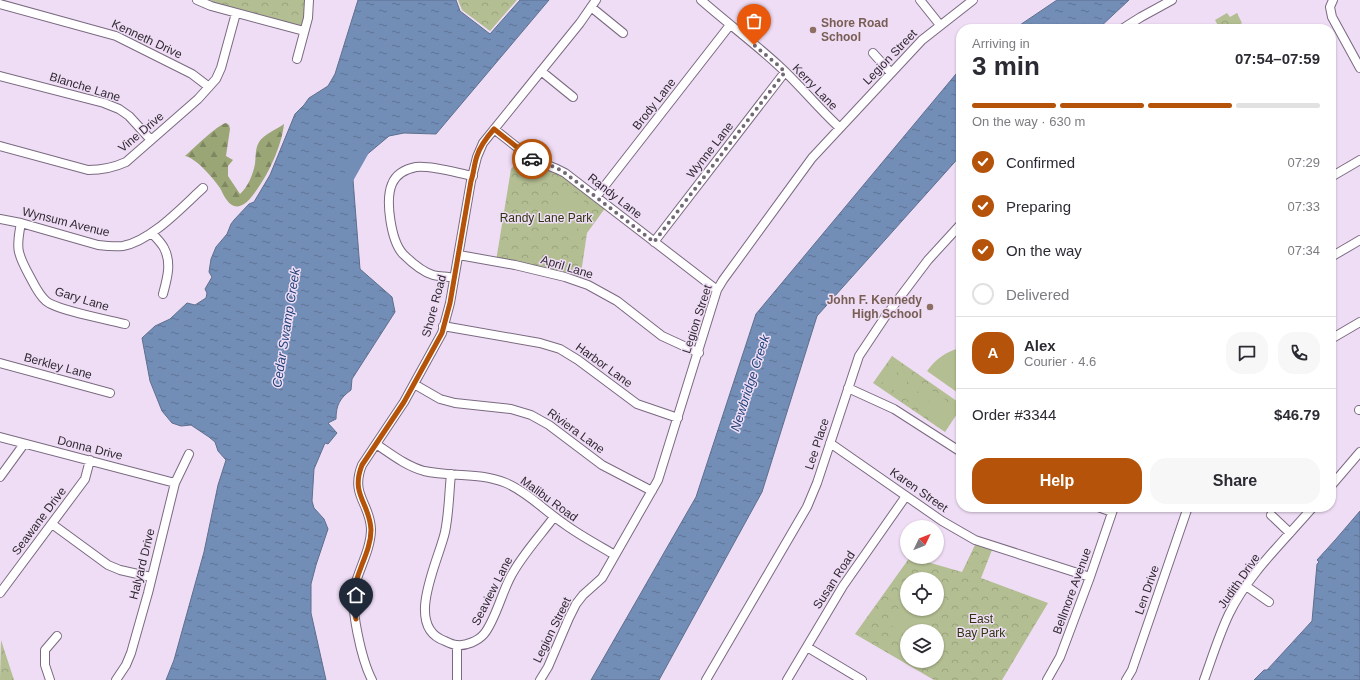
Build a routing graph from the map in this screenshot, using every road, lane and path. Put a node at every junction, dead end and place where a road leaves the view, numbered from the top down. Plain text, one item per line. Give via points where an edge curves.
1 (197, 0) edge
2 (309, 0) edge
3 (701, 0) edge
4 (920, 0) edge
5 (973, 0) edge
6 (1172, 0) edge
7 (1333, 0) edge
8 (593, 3) edge
9 (0, 4) edge
10 (236, 13) junction
11 (1130, 24) edge
12 (1336, 24) edge
13 (1336, 24) edge
14 (730, 25) junction
15 (940, 25) junction
16 (304, 31) junction
17 (623, 33) dead end
18 (873, 53) dead end
19 (297, 59) dead end
20 (1360, 68) edge
21 (541, 71) junction
22 (785, 72) junction
23 (891, 74) junction
24 (0, 76) edge
25 (209, 87) junction
26 (573, 97) dead end
27 (840, 128) junction
28 (494, 129) junction
29 (151, 140) junction
30 (0, 146) edge
31 (1360, 160) edge
32 (1336, 174) edge
33 (473, 176) junction
34 (203, 188) dead end
35 (596, 197) junction
36 (0, 219) edge
37 (21, 223) junction
38 (956, 229) edge
39 (152, 233) junction
40 (1360, 240) edge
41 (654, 242) junction
42 (1336, 254) edge
43 (459, 255) junction
44 (454, 278) junction
45 (717, 290) junction
46 (163, 294) dead end
47 (1360, 322) edge
48 (125, 324) dead end
49 (443, 326) junction
50 (1336, 336) edge
51 (698, 353) junction
52 (0, 363) edge
53 (414, 384) junction
54 (848, 388) junction
55 (110, 393) dead end
56 (678, 418) junction
57 (0, 437) edge
58 (830, 443) junction
59 (24, 444) junction
60 (376, 444) junction
61 (956, 449) edge
62 (1360, 452) edge
63 (189, 454) dead end
64 (90, 460) junction
65 (451, 474) junction
66 (0, 477) edge
67 (1336, 478) edge
68 (175, 483) junction
69 (652, 491) junction
70 (906, 496) junction
71 (1112, 512) edge
72 (1186, 512) edge
73 (1309, 512) edge
74 (1271, 515) dead end
75 (554, 517) junction
76 (52, 524) junction
77 (1290, 533) junction
78 (615, 555) junction
79 (151, 577) junction
80 (1090, 577) junction
81 (1246, 586) junction
82 (0, 593) edge
83 (1269, 602) dead end
84 (57, 636) dead end
85 (457, 645) junction
86 (807, 647) junction
87 (50, 680) edge
88 (116, 680) edge
89 (372, 680) edge
90 (457, 680) edge
91 (540, 680) edge
92 (706, 680) edge
93 (787, 680) edge
94 (862, 680) edge
95 (1047, 680) edge
96 (1126, 680) edge
97 (1204, 680) edge

1 - 10 street
2 - 16 street via 309,14
3 - 14 street, Kerry Lane
4 - 15 street
5 - 15 street, Legion Street
6 - 11 street
7 - 12 street via 1330,7
8 - 17 street
8 - 21 street, Shore Road
9 - 25 street, Kenneth Drive via 116,36 192,74
10 - 16 street
10 - 25 street, Vine Drive via 221,68
13 - 20 street
14 - 22 street, Kerry Lane
14 - 35 street, Brody Lane
15 - 23 street, Legion Street via 922,40
16 - 19 street
18 - 23 street
21 - 26 street
21 - 28 street, Shore Road
22 - 27 street, Kerry Lane
22 - 41 street, Wynne Lane
23 - 27 street, Legion Street
24 - 29 street, Blanche Lane via 119,109
25 - 29 street, Vine Drive
27 - 45 street, Legion Street via 812,158
28 - 33 street, Shore Road via 479,152
28 - 35 street, Randy Lane via 532,160 557,168
29 - 30 street, Vine Drive via 126,162 102,170 88,170
31 - 32 street
33 - 43 street, Shore Road
33 - 44 street via 417,167 401,173 390,188 392,227 398,247 424,270
34 - 39 street, Wynsum Avenue
35 - 41 street, Randy Lane
36 - 37 street, Wynsum Avenue
37 - 39 street, Wynsum Avenue via 109,246 123,246
37 - 48 street, Gary Lane via 19,256 38,292 46,301 57,307
38 - 54 street, Lee Place via 928,260 864,347
39 - 46 street via 164,247 168,260 169,271
40 - 42 street
41 - 45 street, Randy Lane
43 - 44 street, Shore Road
43 - 51 street, April Lane via 529,269 588,285 617,301 662,336
44 - 49 street, Shore Road
45 - 51 street, Legion Street
47 - 50 street
49 - 53 street, Shore Road via 436,346
49 - 56 street, Harbor Lane via 540,343 560,349 637,404
51 - 56 street, Legion Street
52 - 55 street, Berkley Lane
53 - 60 street, Shore Road
53 - 69 street, Riviera Lane via 455,404 511,409 531,415 549,425 602,465
54 - 58 street, Lee Place
54 - 61 street via 894,409
56 - 69 street, Legion Street
57 - 59 street, Donna Drive
58 - 70 street, Karen Street
58 - 92 street, Lee Place via 807,507
59 - 64 street, Donna Drive
59 - 66 street
60 - 65 street, Malibu Road via 415,468
60 - 89 street, Shore Road via 362,465 358,480 358,489 371,528 352,598 364,660
62 - 67 street
63 - 68 street, Halyard Drive
64 - 68 street, Donna Drive
64 - 76 street, Seawane Drive via 85,479
65 - 75 street, Malibu Road via 484,477 505,483 519,490
65 - 85 street via 446,530 424,608 431,632 440,640
68 - 79 street, Halyard Drive
69 - 78 street, Legion Street
70 - 80 street, Karen Street via 975,540
70 - 86 street, Susan Road via 843,586
71 - 80 street, Bellmore Avenue
72 - 96 street, Len Drive via 1132,670
73 - 77 street, Judith Drive
74 - 77 street
75 - 78 street, Malibu Road
75 - 85 street, Seaview Lane via 511,575 484,634 475,642
76 - 79 street via 108,565
76 - 82 street, Seawane Drive
77 - 81 street, Judith Drive
78 - 91 street, Legion Street via 602,578 576,604
79 - 88 street, Halyard Drive via 131,653
80 - 95 street, Bellmore Avenue via 1060,657
81 - 83 street
81 - 97 street, Judith Drive via 1230,613
84 - 87 street via 45,650 45,665
85 - 90 street
86 - 93 street, Susan Road
86 - 94 street

